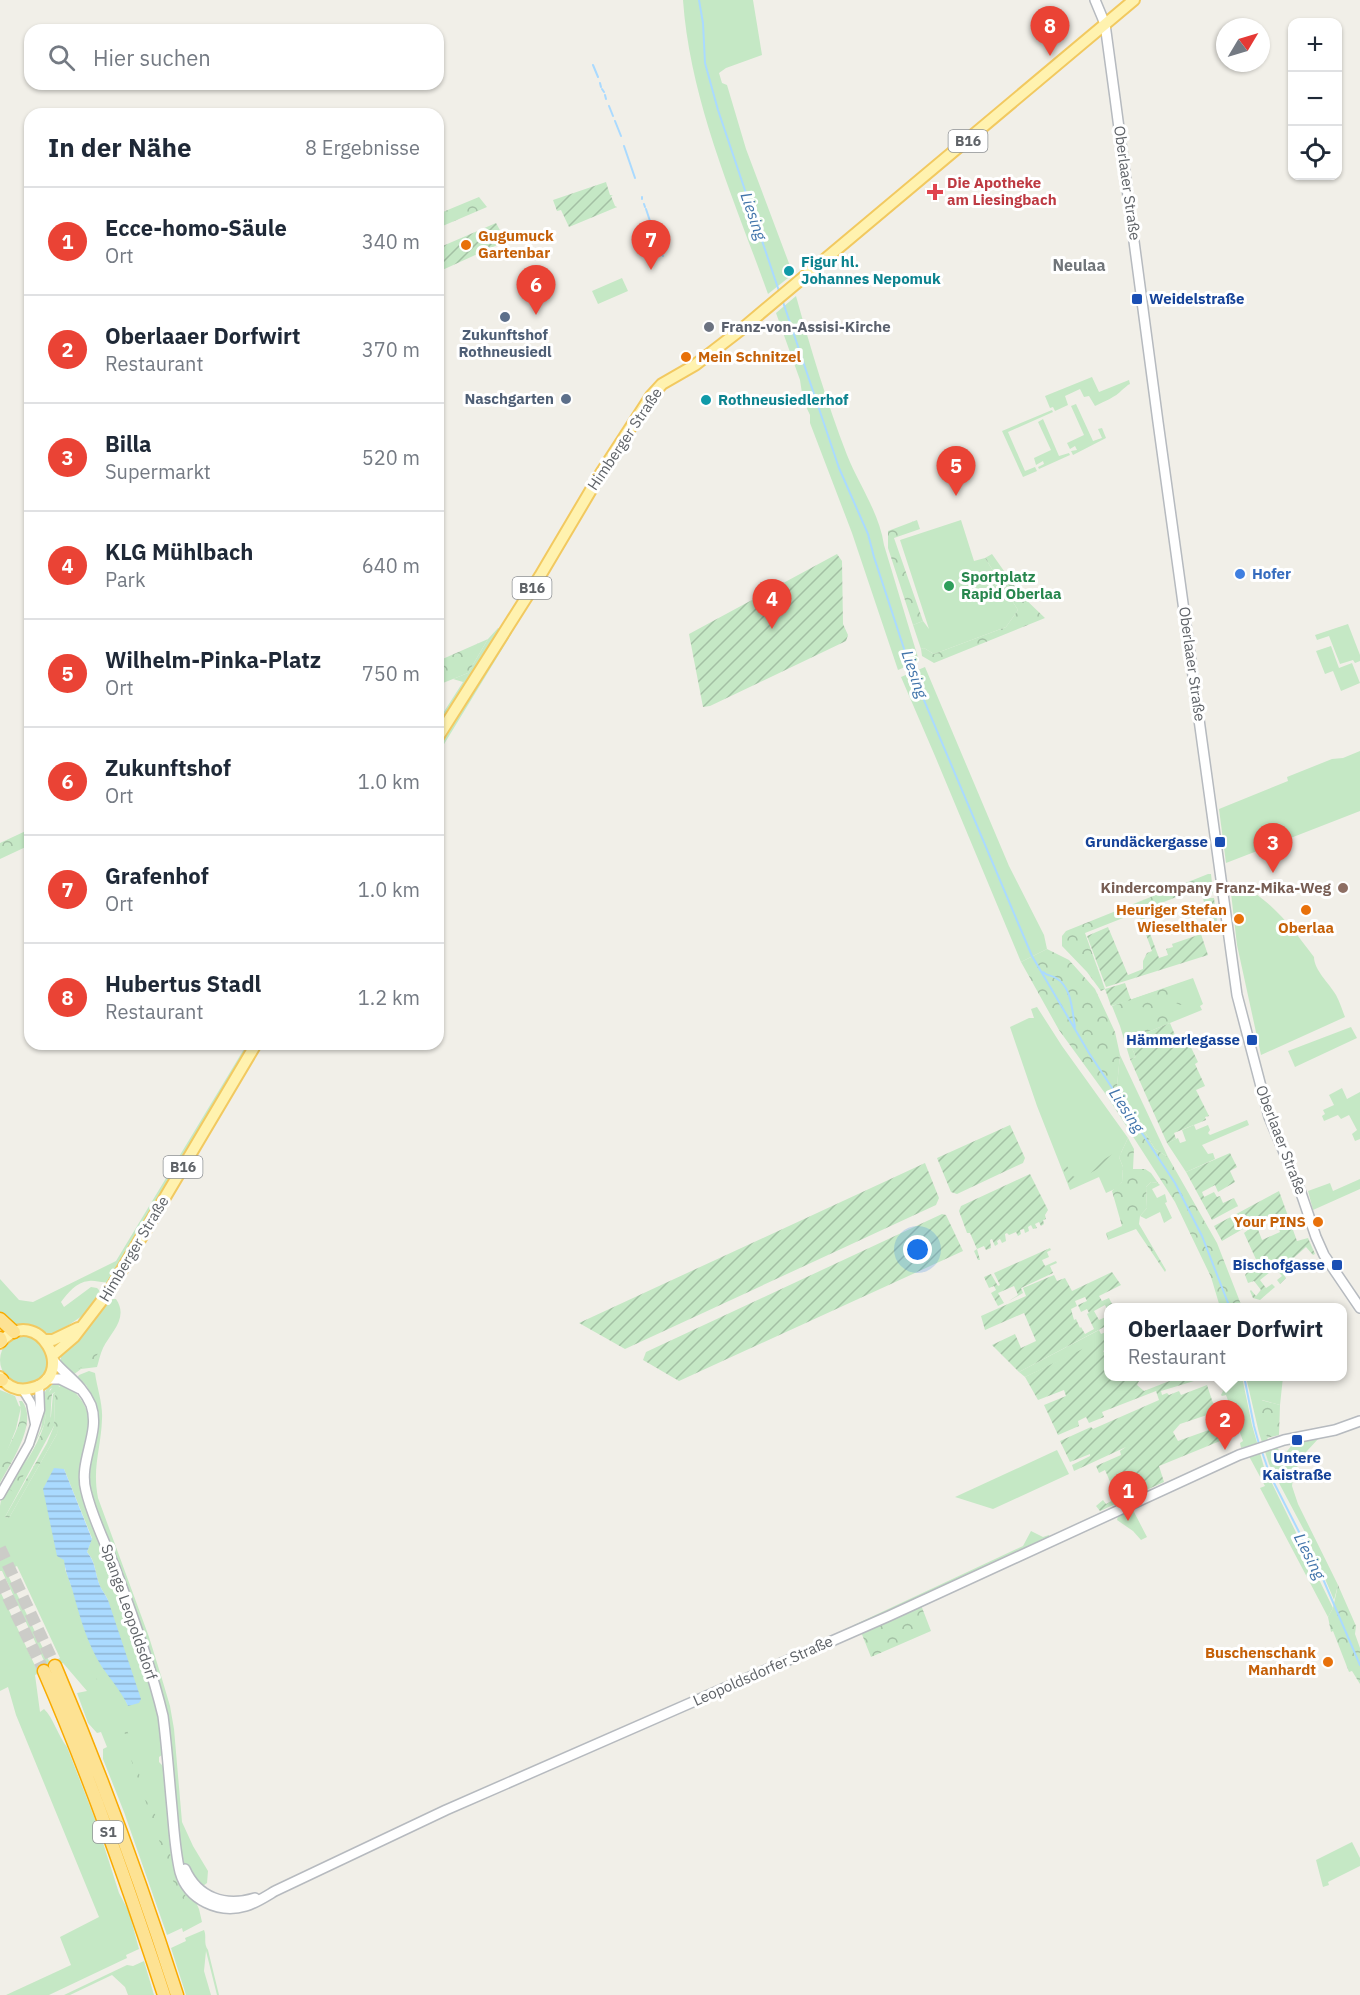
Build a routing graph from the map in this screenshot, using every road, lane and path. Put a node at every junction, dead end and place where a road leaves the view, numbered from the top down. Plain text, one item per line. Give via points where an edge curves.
1 (1095, 0) edge
2 (1134, 0) edge
3 (1105, 24) junction
4 (444, 728) edge
5 (252, 1050) edge
6 (1360, 1308) edge
7 (0, 1319) edge
8 (81, 1327) junction
9 (14, 1332) junction
10 (0, 1340) edge
11 (46, 1340) junction
12 (53, 1357) junction
13 (1, 1379) edge
14 (43, 1382) junction
15 (80, 1389) junction
16 (23, 1390) junction
17 (1360, 1420) edge
18 (35, 1424) junction
19 (0, 1495) edge
20 (226, 1906) joint
21 (164, 1995) edge
22 (177, 1995) edge

1 - 3 main road, Oberlaaer Straße
2 - 3 main road, Himberger Straße / B16
3 - 4 main road, Himberger Straße / B16 via 717,350 662,384 601,473
3 - 6 main road, Oberlaaer Straße via 1237,995 1269,1117 1324,1255
5 - 8 main road, Himberger Straße / B16 via 110,1290
7 - 9 highway
8 - 11 main road, Himberger Straße / B16
8 - 12 main road, Himberger Straße / B16
9 - 10 main road
9 - 11 main road via 31,1331
11 - 12 main road
12 - 14 main road via 51,1372
12 - 15 main road, Spange Leopoldsdorf
13 - 16 main road
14 - 15 main road via 60,1379
14 - 16 main road
14 - 18 street
15 - 20 main road, Spange Leopoldsdorf via 94,1418 85,1461 85,1490 158,1696 176,1842 188,1876 200,1891
16 - 18 street via 31,1403
17 - 20 main road, Leopoldsdorfer Straße via 1250,1451 1193,1475 889,1616 446,1810 274,1891
18 - 19 street via 30,1444
21 - 22 highway, S1 via 49,1669 114,1810

